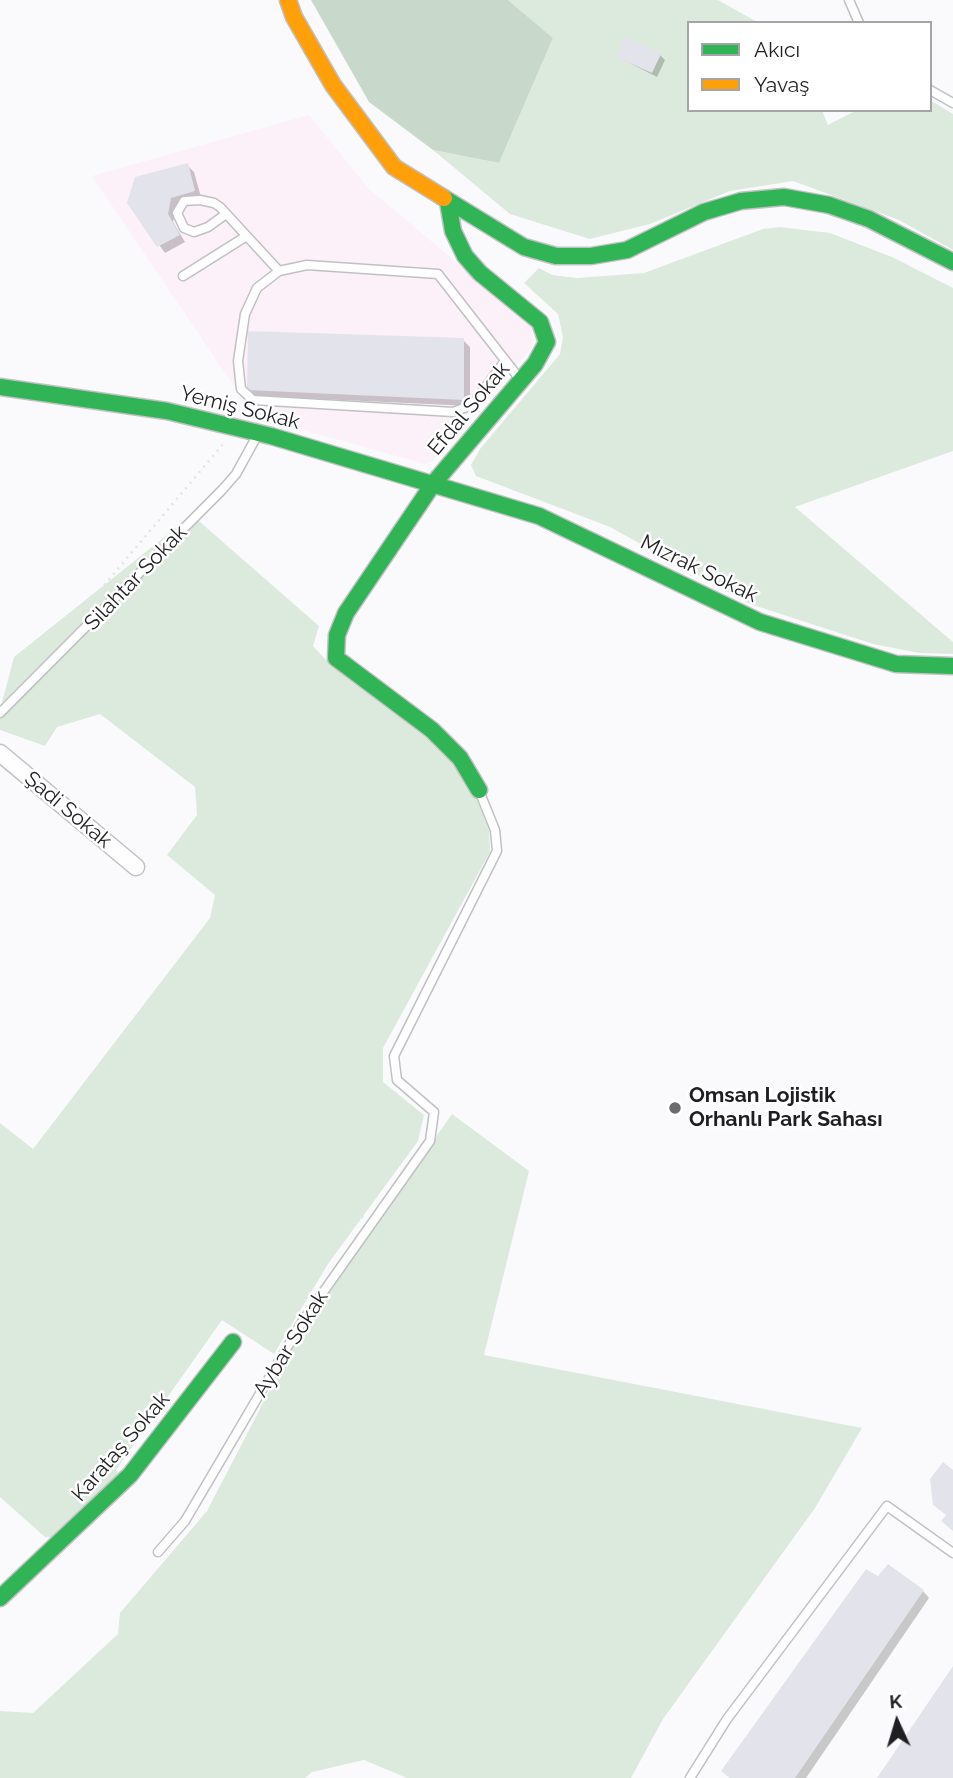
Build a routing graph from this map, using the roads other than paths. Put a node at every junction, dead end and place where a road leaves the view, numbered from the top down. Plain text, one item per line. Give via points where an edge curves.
1 (288, 0) edge
2 (849, 0) edge
3 (858, 21) edge
4 (932, 91) edge
5 (953, 103) edge
6 (448, 202) junction
7 (226, 214) junction
8 (245, 237) junction
9 (953, 262) edge
10 (279, 271) junction
11 (183, 276) dead end
12 (505, 361) junction
13 (521, 380) junction
14 (0, 387) edge
15 (258, 433) junction
16 (433, 484) junction
17 (953, 666) edge
18 (0, 713) edge
19 (0, 752) edge
20 (479, 790) joint
21 (136, 867) dead end
22 (233, 1342) dead end
23 (158, 1552) dead end
24 (953, 1553) edge
25 (0, 1598) edge
26 (690, 1778) edge

1 - 6 street via 333,85 394,167
2 - 3 lane
4 - 5 lane
6 - 9 street via 524,247 556,256 591,256 627,250 704,212 741,201 784,197 829,205 869,219
6 - 13 street, Efdal Sokak via 453,231 465,256 546,331 543,353
7 - 7 lane via 214,204 192,200 184,201 177,213 184,228 194,232
7 - 8 lane
8 - 10 lane
8 - 11 lane
10 - 12 lane via 307,265 438,274
10 - 12 lane via 252,296 241,330 239,383 253,400 453,412 472,405
12 - 13 lane
13 - 16 street, Efdal Sokak
14 - 15 street, Yemiş Sokak via 167,411
15 - 16 street, Yemiş Sokak
15 - 18 lane, Silahtar Sokak via 223,489
16 - 17 street, Mızrak Sokak via 571,529 760,622 883,661
16 - 20 street, Efdal Sokak via 346,613 337,635 336,658 432,730 460,758
19 - 21 street, Şadi Sokak
20 - 23 lane, Aybar Sokak via 495,830 497,851 394,1056 397,1080 434,1112 430,1140 302,1322 185,1521
22 - 25 street, Karataş Sokak via 130,1475
24 - 26 lane via 887,1506 727,1718

